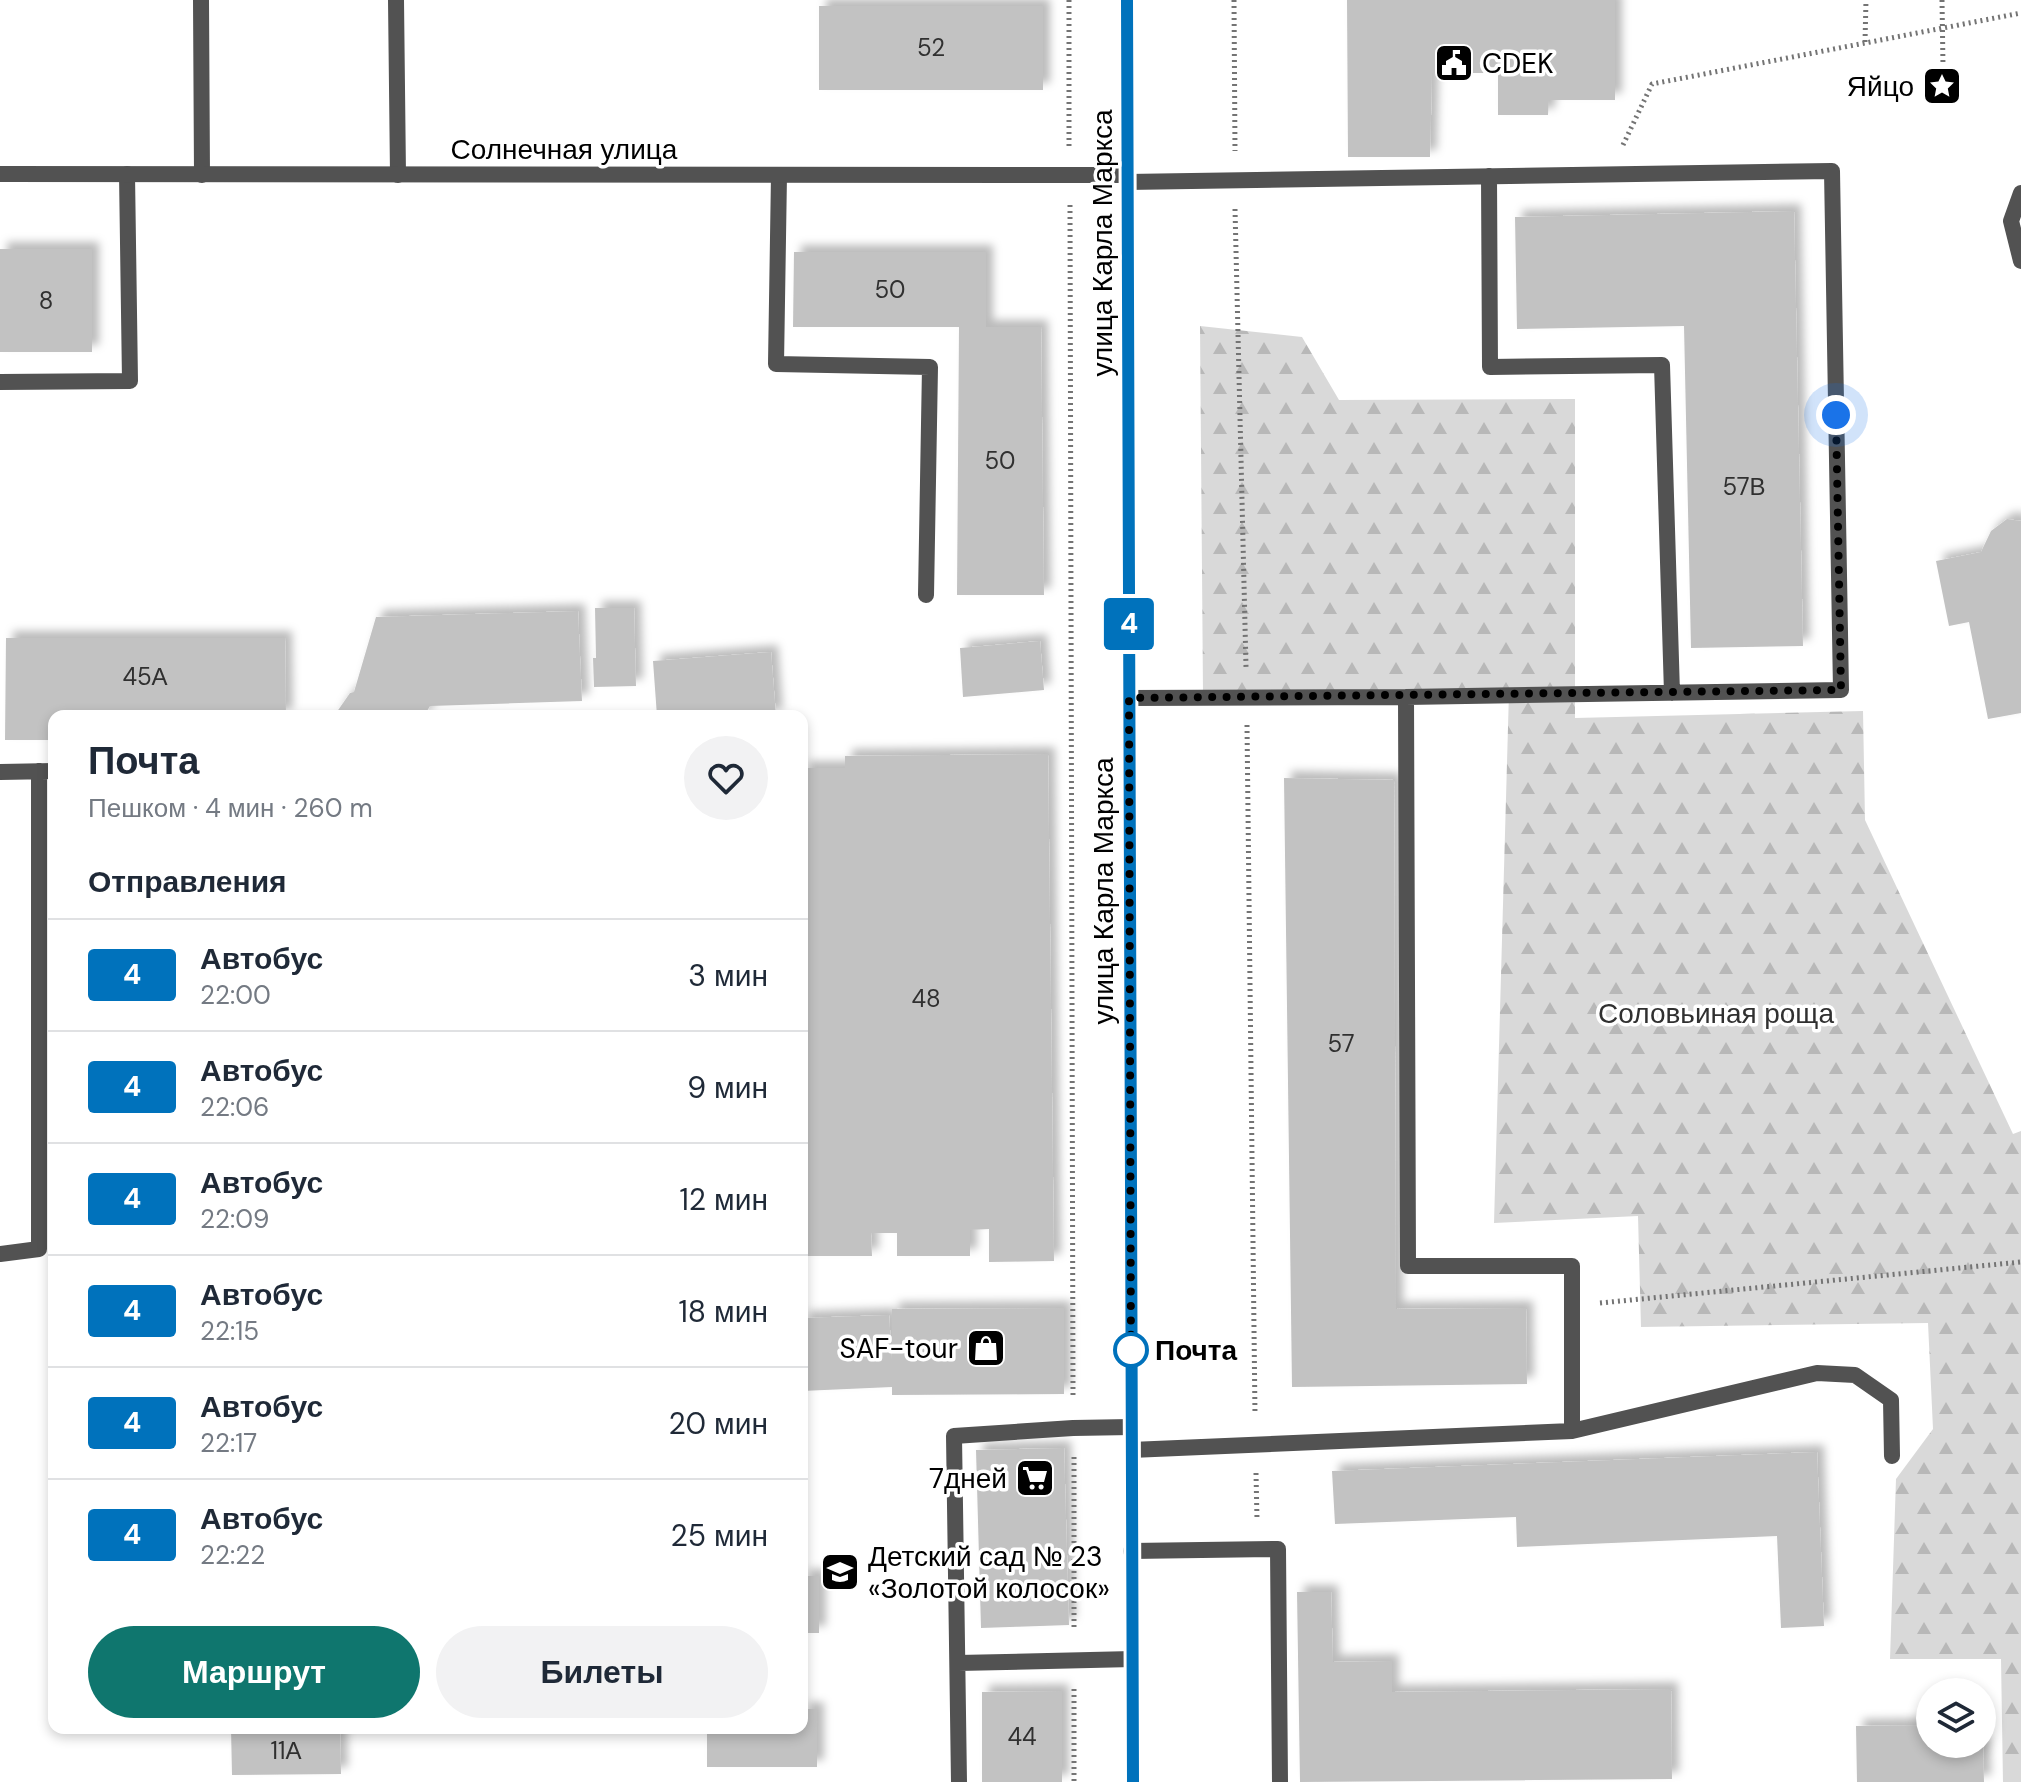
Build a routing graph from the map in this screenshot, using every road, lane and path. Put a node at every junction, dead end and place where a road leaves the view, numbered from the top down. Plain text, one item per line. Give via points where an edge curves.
1 (201, 0) edge
2 (396, 0) edge
3 (1069, 0) edge
4 (1127, 0) edge
5 (1234, 0) edge
6 (1866, 0) edge
7 (1942, 0) edge
8 (2021, 13) edge
9 (1942, 27) junction
10 (1865, 42) junction
11 (1943, 66) dead end
12 (0, 174) edge
13 (127, 174) junction
14 (1069, 174) junction
15 (202, 175) junction
16 (398, 175) junction
17 (779, 175) junction
18 (1609, 175) junction
19 (1489, 176) junction
20 (1127, 178) junction
21 (1235, 181) junction
22 (2021, 193) edge
23 (2021, 261) edge
24 (0, 382) edge
25 (926, 595) dead end
26 (1672, 693) junction
27 (1406, 697) junction
28 (1129, 698) junction
29 (1247, 698) junction
30 (46, 771) edge
31 (0, 772) edge
32 (0, 1254) edge
33 (2021, 1262) edge
34 (1571, 1306) junction
35 (1131, 1427) junction
36 (1073, 1428) junction
37 (1572, 1431) junction
38 (1255, 1445) junction
39 (1131, 1450) junction
40 (1892, 1456) dead end
41 (1258, 1550) junction
42 (1131, 1551) junction
43 (1133, 1659) junction
44 (1074, 1661) junction
45 (958, 1663) junction
46 (959, 1782) edge
47 (1074, 1782) edge
48 (1133, 1782) edge
49 (1280, 1782) edge

1 - 15 street
2 - 16 street
3 - 14 path
4 - 20 street, улица Карла Маркса
5 - 21 path
6 - 10 path
7 - 9 path
8 - 9 path
9 - 10 path
9 - 11 path
10 - 18 path via 1652,84
12 - 13 street, Солнечная улица
13 - 15 street, Солнечная улица
13 - 24 street via 130,381
14 - 17 street, Солнечная улица
14 - 20 street, Солнечная улица
14 - 36 path
15 - 16 street, Солнечная улица
16 - 17 street, Солнечная улица
17 - 25 street via 776,364 930,367
18 - 19 street, Солнечная улица
18 - 26 street, Солнечная улица via 1832,171 1841,690
19 - 21 street, Солнечная улица
19 - 26 street via 1490,367 1662,365
20 - 21 street, Солнечная улица
20 - 28 street, улица Карла Маркса
21 - 29 path
22 - 23 street via 2011,221
26 - 27 street
27 - 29 street
27 - 34 street via 1408,1266 1572,1266
28 - 29 street
28 - 35 street, улица Карла Маркса
29 - 38 path
30 - 31 street
30 - 32 street via 39,1249
33 - 34 path
34 - 37 street
35 - 36 street
35 - 39 street, улица Карла Маркса
36 - 44 path
36 - 45 street via 954,1436
37 - 38 street
37 - 40 street via 1817,1373 1855,1375 1891,1400
38 - 39 street
38 - 41 path
39 - 42 street, улица Карла Маркса
41 - 42 street
41 - 49 street via 1278,1549
42 - 43 street, улица Карла Маркса
43 - 44 street
43 - 48 street, улица Карла Маркса
44 - 45 street
44 - 47 path
45 - 46 street

